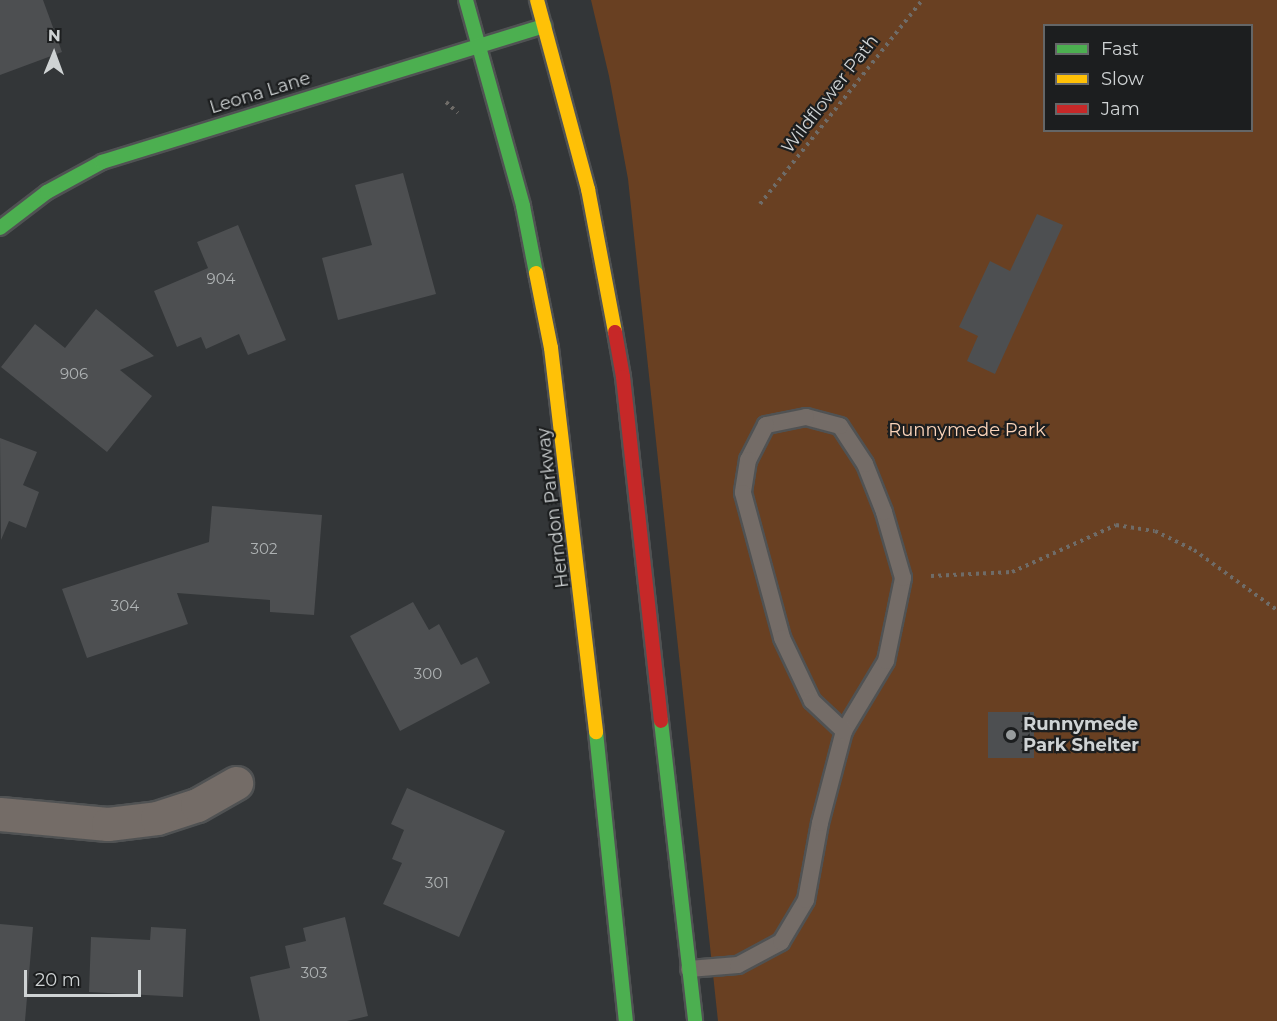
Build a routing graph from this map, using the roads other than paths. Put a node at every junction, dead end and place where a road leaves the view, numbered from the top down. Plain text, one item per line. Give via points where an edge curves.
1 (466, 0) edge
2 (537, 0) edge
3 (545, 26) junction
4 (480, 45) junction
5 (0, 228) edge
6 (844, 730) junction
7 (236, 783) dead end
8 (0, 814) edge
9 (689, 969) junction
10 (626, 1021) edge
11 (695, 1021) edge

1 - 4 main road, Herndon Parkway
2 - 3 main road
3 - 4 main road, Leona Lane
3 - 9 main road via 588,189 623,376
4 - 5 main road, Leona Lane via 102,162 47,192
4 - 10 main road, Herndon Parkway via 523,207 551,348
6 - 6 lane via 886,661 903,578 866,464 840,426 806,417 766,425 748,460 743,492 782,638 812,701
6 - 9 lane via 820,823 806,900 781,942 738,965
7 - 8 street via 197,805 157,818 108,824
9 - 11 main road

